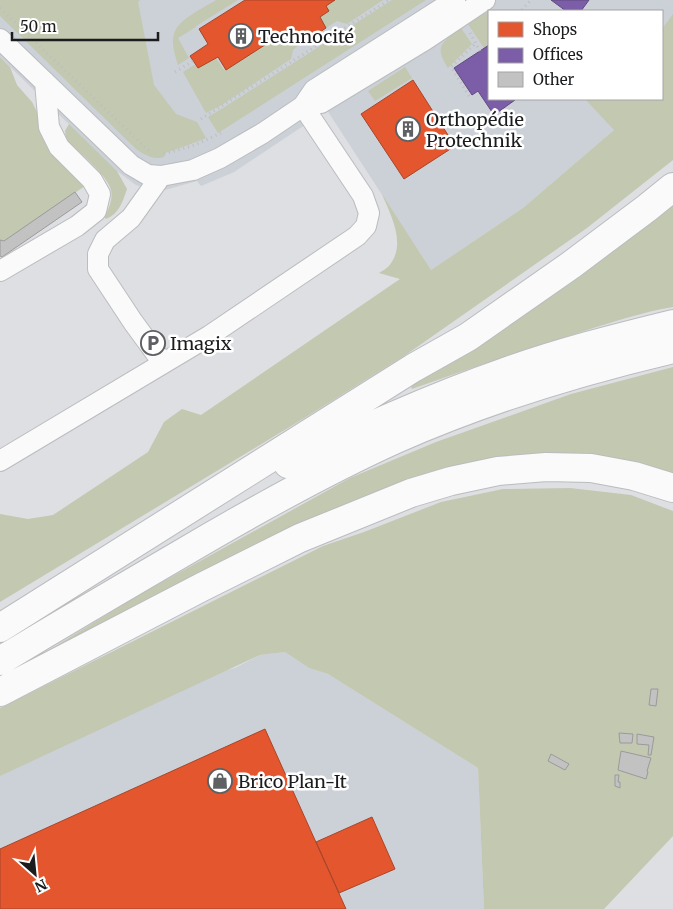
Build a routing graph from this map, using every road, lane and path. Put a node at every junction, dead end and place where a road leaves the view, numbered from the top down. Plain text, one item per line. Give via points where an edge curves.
1 (389, 0) edge
2 (455, 0) edge
3 (485, 0) edge
4 (531, 0) edge
5 (0, 8) edge
6 (522, 10) dead end
7 (316, 34) dead end
8 (0, 39) edge
9 (321, 43) junction
10 (476, 43) dead end
11 (193, 61) dead end
12 (175, 72) dead end
13 (45, 82) junction
14 (469, 96) dead end
15 (303, 106) junction
16 (201, 119) dead end
17 (223, 132) dead end
18 (153, 154) dead end
19 (160, 155) dead end
20 (161, 176) junction
21 (673, 187) edge
22 (0, 271) edge
23 (673, 324) edge
24 (673, 349) edge
25 (163, 363) junction
26 (0, 461) edge
27 (673, 488) edge
28 (172, 520) junction
29 (0, 628) edge
30 (0, 661) edge
31 (0, 692) edge

1 - 9 path
2 - 15 street via 314,90
3 - 15 street via 321,103
4 - 6 path
5 - 18 path
7 - 9 path
8 - 13 street
9 - 16 path
10 - 14 path via 451,68
11 - 12 path
13 - 20 street via 131,165 148,175
13 - 22 street via 50,127 60,147 92,180 100,194 96,211 77,226
15 - 20 street via 220,158 193,170
15 - 25 street via 363,196 369,213 366,226 357,236 210,336
17 - 19 path via 195,145
20 - 25 street via 131,218 105,240 98,254 98,269
21 - 28 highway via 572,265 468,337 405,373
23 - 28 highway via 578,348 432,399
24 - 30 highway via 566,377 484,404 332,469 254,511
25 - 26 street
27 - 31 highway via 591,468 498,471 451,481 300,538
28 - 29 highway

